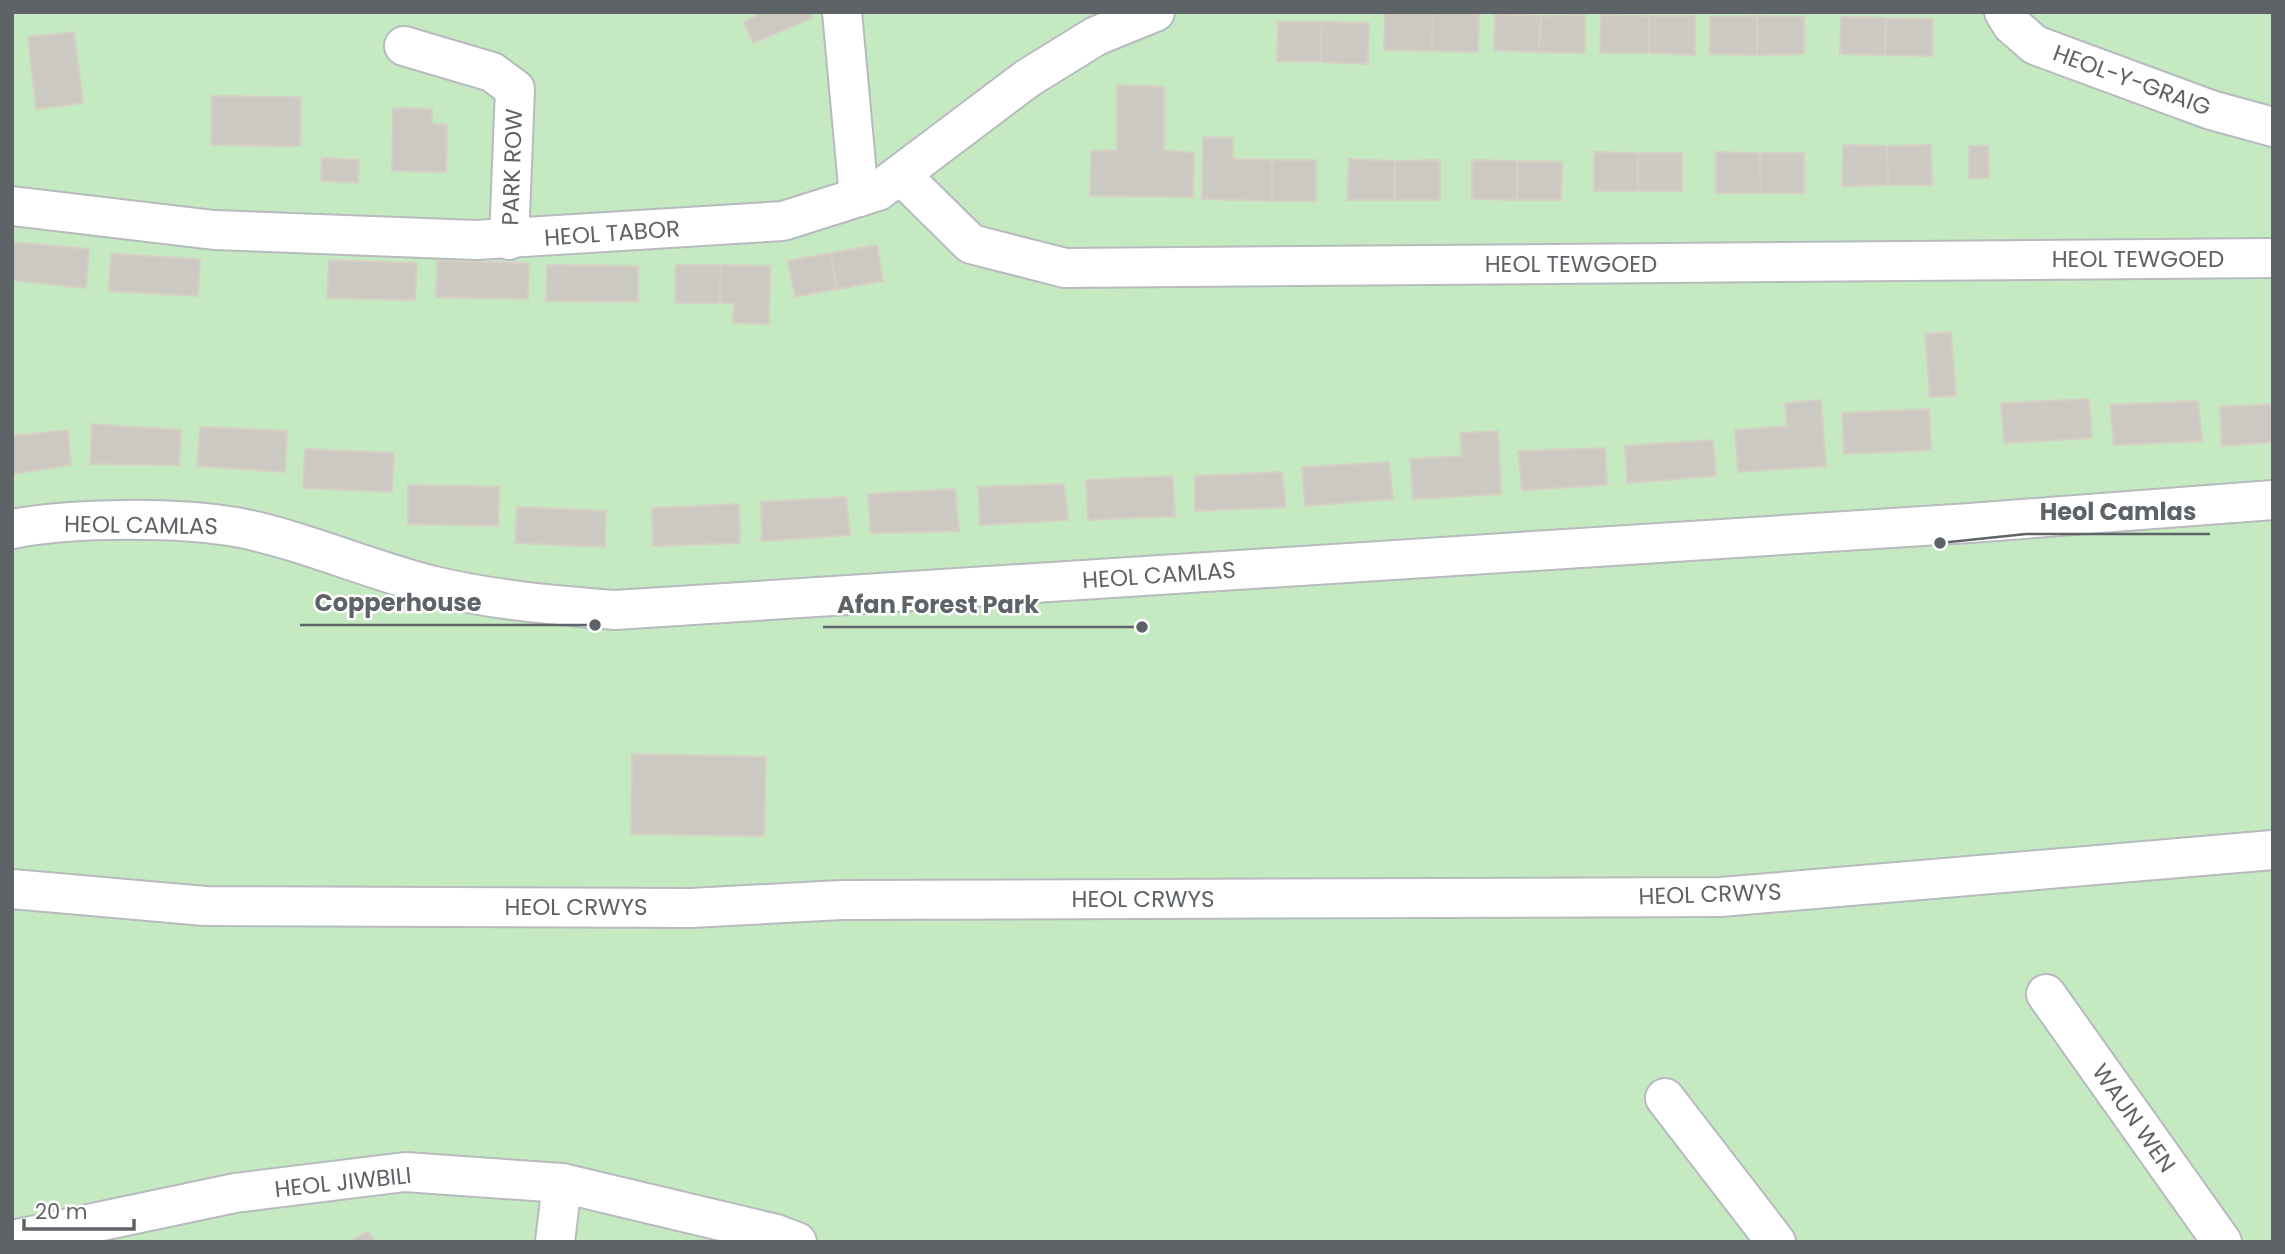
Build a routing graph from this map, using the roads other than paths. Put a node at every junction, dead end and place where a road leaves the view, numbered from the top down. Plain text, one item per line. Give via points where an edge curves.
1 (842, 12) edge
2 (1154, 12) edge
3 (2004, 12) edge
4 (404, 46) dead end
5 (2273, 127) edge
6 (901, 175) junction
7 (859, 197) junction
8 (12, 206) edge
9 (509, 240) junction
10 (2273, 258) edge
11 (2273, 500) edge
12 (12, 529) edge
13 (2273, 850) edge
14 (12, 889) edge
15 (2046, 994) dead end
16 (1665, 1098) dead end
17 (562, 1183) junction
18 (12, 1240) edge
19 (555, 1242) edge
20 (797, 1242) edge
21 (1776, 1242) edge
22 (2222, 1242) edge

1 - 7 street
2 - 6 street, HEOL TABOR via 1096,36 1028,78
3 - 5 street, HEOL-Y-GRAIG via 2035,45 2211,110
4 - 9 street, PARK ROW via 492,72 515,89
6 - 7 street, HEOL TABOR via 878,191
6 - 10 street, HEOL TEWGOED via 971,244 1065,268
7 - 9 street, HEOL TABOR via 783,221
8 - 9 street, HEOL TABOR via 214,230
11 - 12 street, HEOL CAMLAS via 615,610 517,601 430,585 241,528 155,521 45,523
13 - 14 street, HEOL CRWYS via 1721,897 855,900 691,908 219,906
15 - 22 street, WAUN WEN
16 - 21 street
17 - 18 street, HEOL JIWBILI via 405,1172 235,1193
17 - 19 street
17 - 20 street, HEOL JIWBILI

